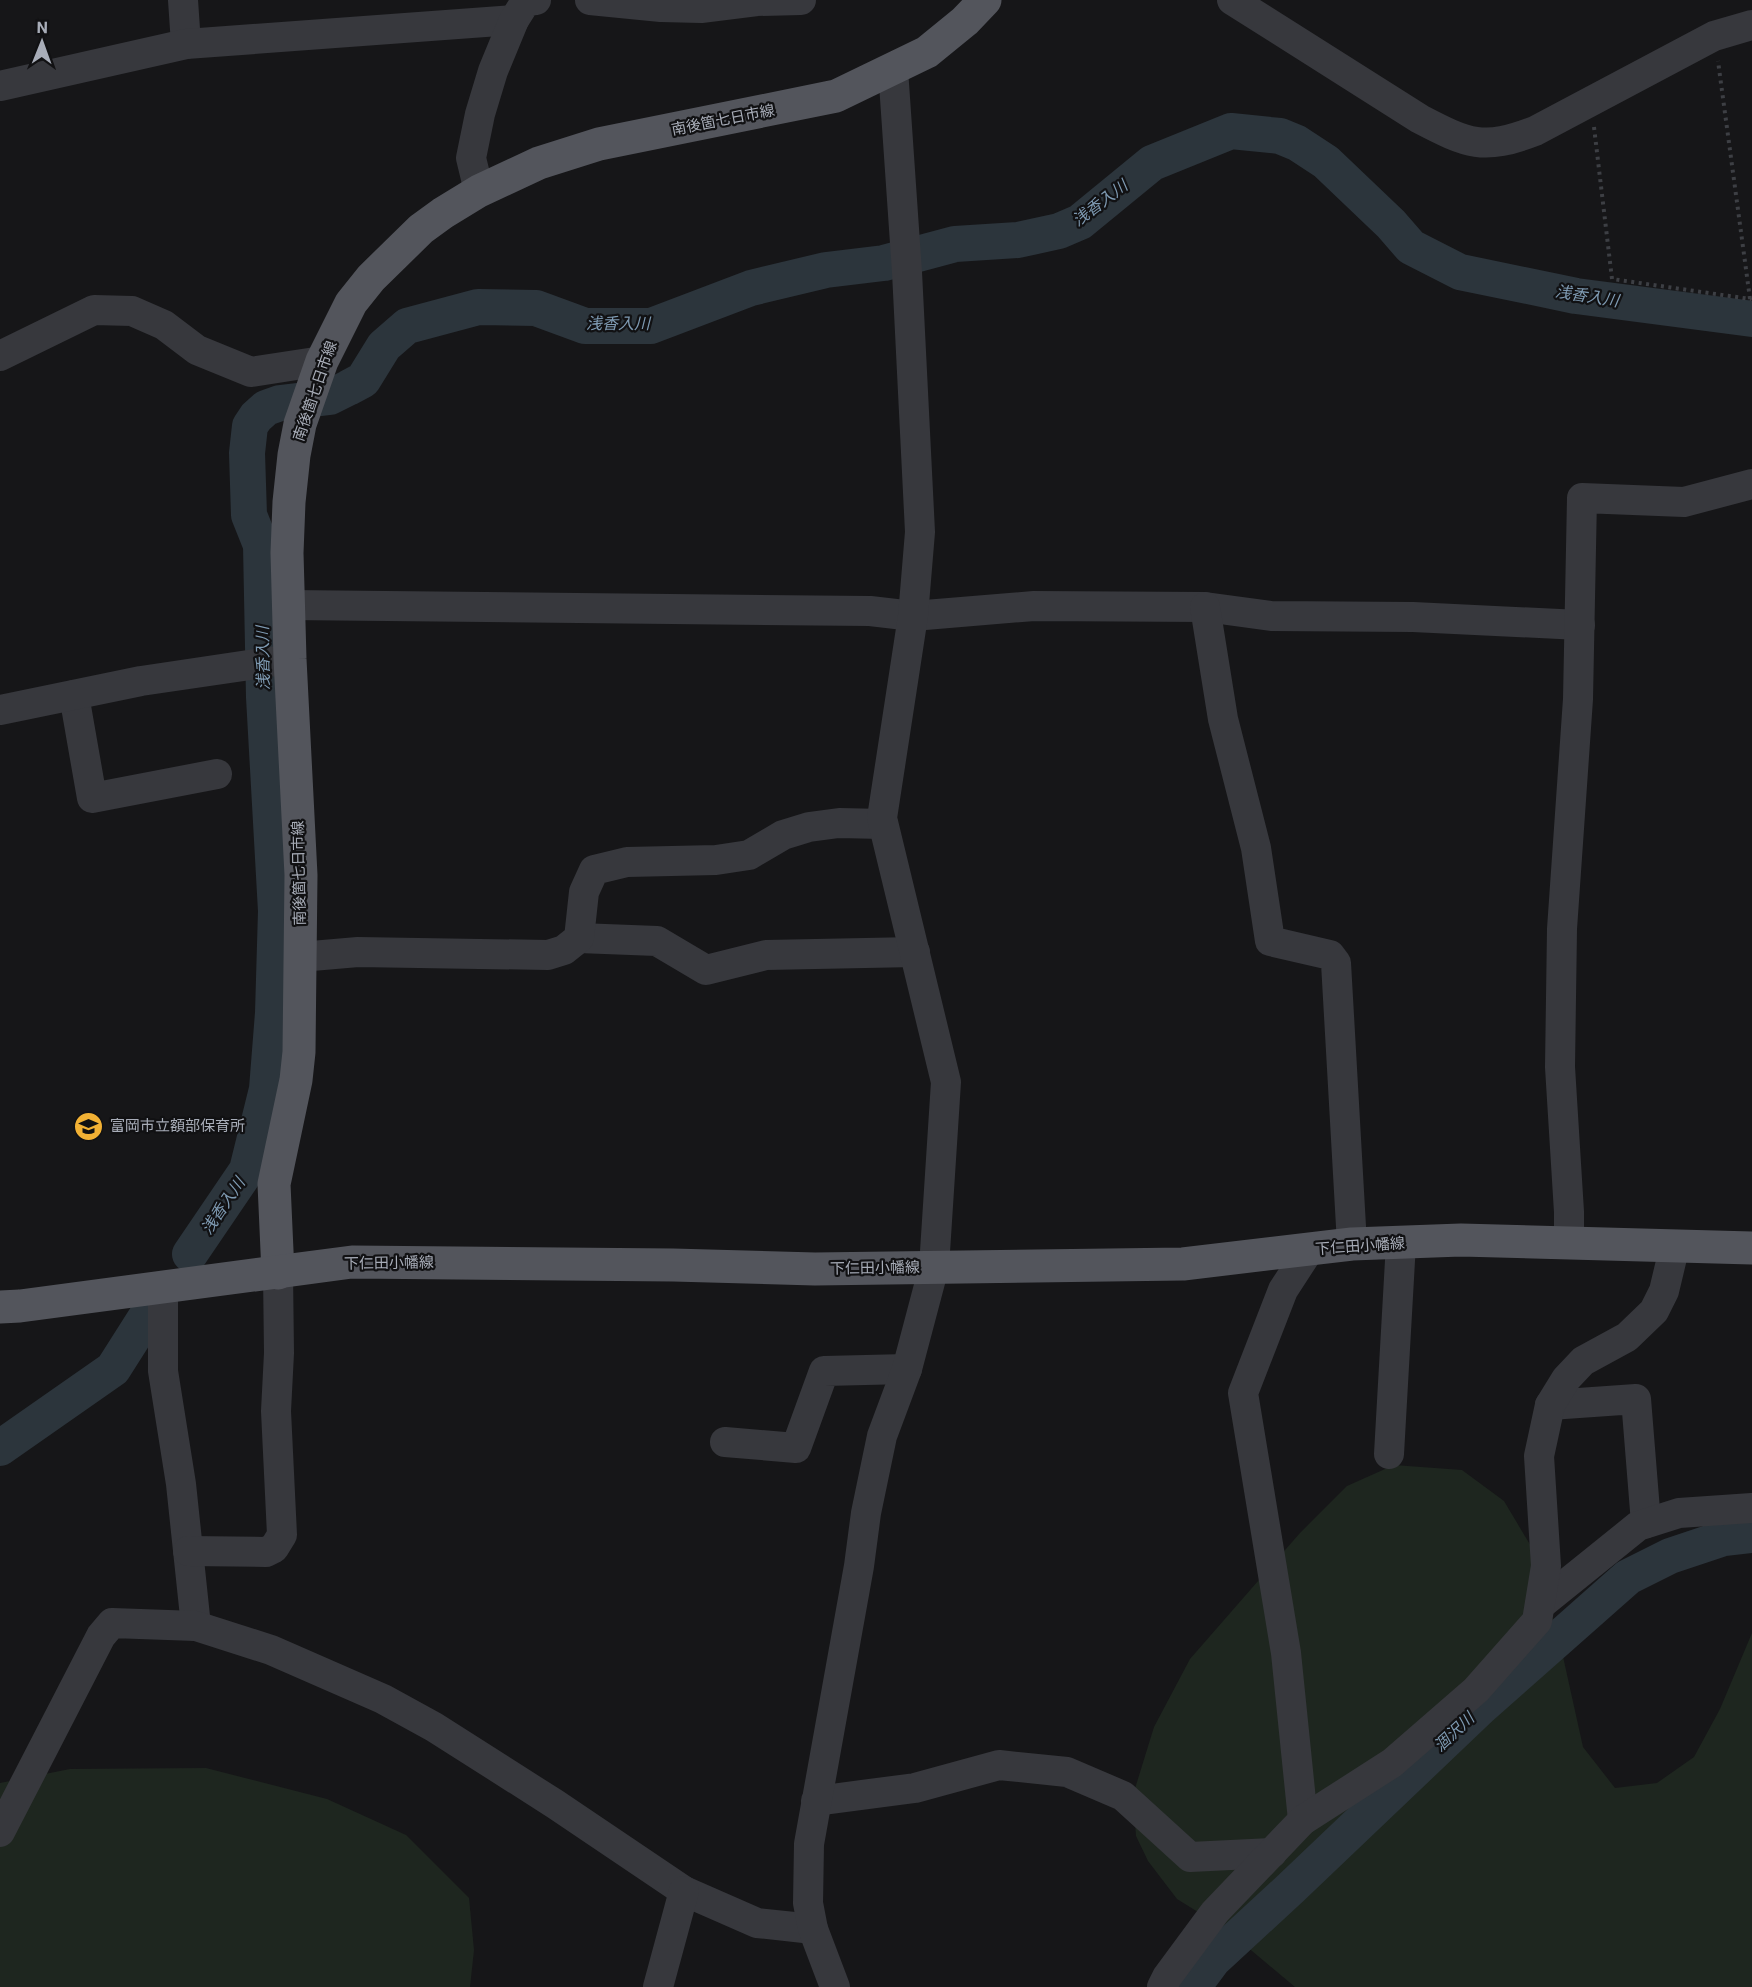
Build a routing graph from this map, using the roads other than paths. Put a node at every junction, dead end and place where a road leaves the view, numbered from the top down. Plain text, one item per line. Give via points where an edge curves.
1 (183, 0) edge
2 (536, 0) edge
3 (590, 0) edge
4 (801, 0) edge
5 (1232, 0) edge
6 (976, 3) edge
7 (514, 20) junction
8 (1752, 25) edge
9 (186, 44) junction
10 (893, 69) junction
11 (0, 86) edge
12 (479, 191) junction
13 (0, 356) edge
14 (320, 369) junction
15 (1752, 484) edge
16 (288, 605) junction
17 (1205, 607) junction
18 (913, 616) junction
19 (1580, 625) junction
20 (268, 662) junction
21 (74, 695) junction
22 (0, 710) edge
23 (218, 774) dead end
24 (883, 824) junction
25 (579, 938) junction
26 (915, 952) junction
27 (300, 957) junction
28 (1401, 1243) junction
29 (1352, 1244) junction
30 (1569, 1244) junction
31 (1675, 1245) junction
32 (1752, 1248) edge
33 (1309, 1250) junction
34 (934, 1267) junction
35 (278, 1273) junction
36 (164, 1288) junction
37 (0, 1307) edge
38 (907, 1369) junction
39 (1550, 1405) junction
40 (725, 1442) dead end
41 (1389, 1454) dead end
42 (1752, 1508) edge
43 (1646, 1523) junction
44 (188, 1551) junction
45 (1540, 1605) junction
46 (196, 1626) junction
47 (816, 1801) junction
48 (1303, 1820) junction
49 (0, 1832) edge
50 (1272, 1853) junction
51 (684, 1892) junction
52 (813, 1929) junction
53 (658, 1987) edge
54 (835, 1987) edge
55 (1162, 1987) edge

1 - 9 street
2 - 7 street via 526,1
3 - 4 street via 701,8
5 - 8 street via 1420,118 1453,136 1481,144 1510,141 1535,131 1714,36
6 - 10 main road, 南後箇七日市線 via 965,21 927,52
7 - 9 street
7 - 12 street via 480,114 471,158
9 - 11 street
10 - 12 main road, 南後箇七日市線 via 836,96 599,144 538,163
10 - 18 street via 920,532
12 - 14 main road, 南後箇七日市線 via 443,213 371,278 351,303
13 - 14 street via 94,310 132,311 164,325 197,350 251,372
14 - 16 main road, 南後箇七日市線 via 294,455 289,502
15 - 19 street via 1684,502 1582,498
16 - 18 street via 870,611
16 - 20 main road, 南後箇七日市線
17 - 18 street via 1034,606
17 - 19 street via 1271,616 1413,616
17 - 29 street via 1223,719 1256,848 1270,941 1330,955 1336,963
18 - 24 street
19 - 30 street via 1562,952 1560,1067
20 - 21 street
20 - 27 main road, 南後箇七日市線 via 301,875
21 - 22 street
21 - 23 street via 92,798
24 - 25 street via 809,827 783,835 750,855 716,860 627,862 594,870 584,892
24 - 26 street
25 - 26 street via 657,941 706,970 766,955
25 - 27 street via 548,956 358,952
26 - 34 street via 946,1082
27 - 35 main road, 南後箇七日市線 via 296,1080 274,1184
28 - 29 main road, 下仁田小幡線
28 - 30 main road, 下仁田小幡線 via 1461,1240
28 - 41 street
29 - 33 main road, 下仁田小幡線
30 - 31 main road, 下仁田小幡線
31 - 32 main road, 下仁田小幡線
31 - 39 street via 1664,1291 1654,1311 1627,1337 1583,1361
33 - 34 main road, 下仁田小幡線 via 1183,1264
33 - 48 street via 1283,1290 1243,1393 1286,1653
34 - 35 main road, 下仁田小幡線 via 815,1269 419,1262 352,1263
34 - 38 street
35 - 36 main road, 下仁田小幡線
35 - 44 street via 276,1411 282,1535 274,1548 266,1552
36 - 37 main road, 下仁田小幡線
36 - 44 street via 163,1371 182,1484
38 - 40 street via 824,1371 796,1448
38 - 47 street via 882,1436 868,1502
39 - 43 street via 1636,1399
39 - 45 street via 1539,1456 1546,1566
42 - 43 street via 1678,1513
43 - 45 street
44 - 46 street
45 - 48 street via 1537,1621 1476,1690 1392,1763
46 - 49 street via 112,1623 101,1636
46 - 51 street via 271,1650 434,1726
47 - 50 street via 915,1788 999,1765 1067,1772 1122,1796 1190,1857
47 - 52 street via 809,1844 808,1903
48 - 50 street
50 - 55 street via 1215,1912
51 - 52 street via 757,1923
51 - 53 street
52 - 54 street

